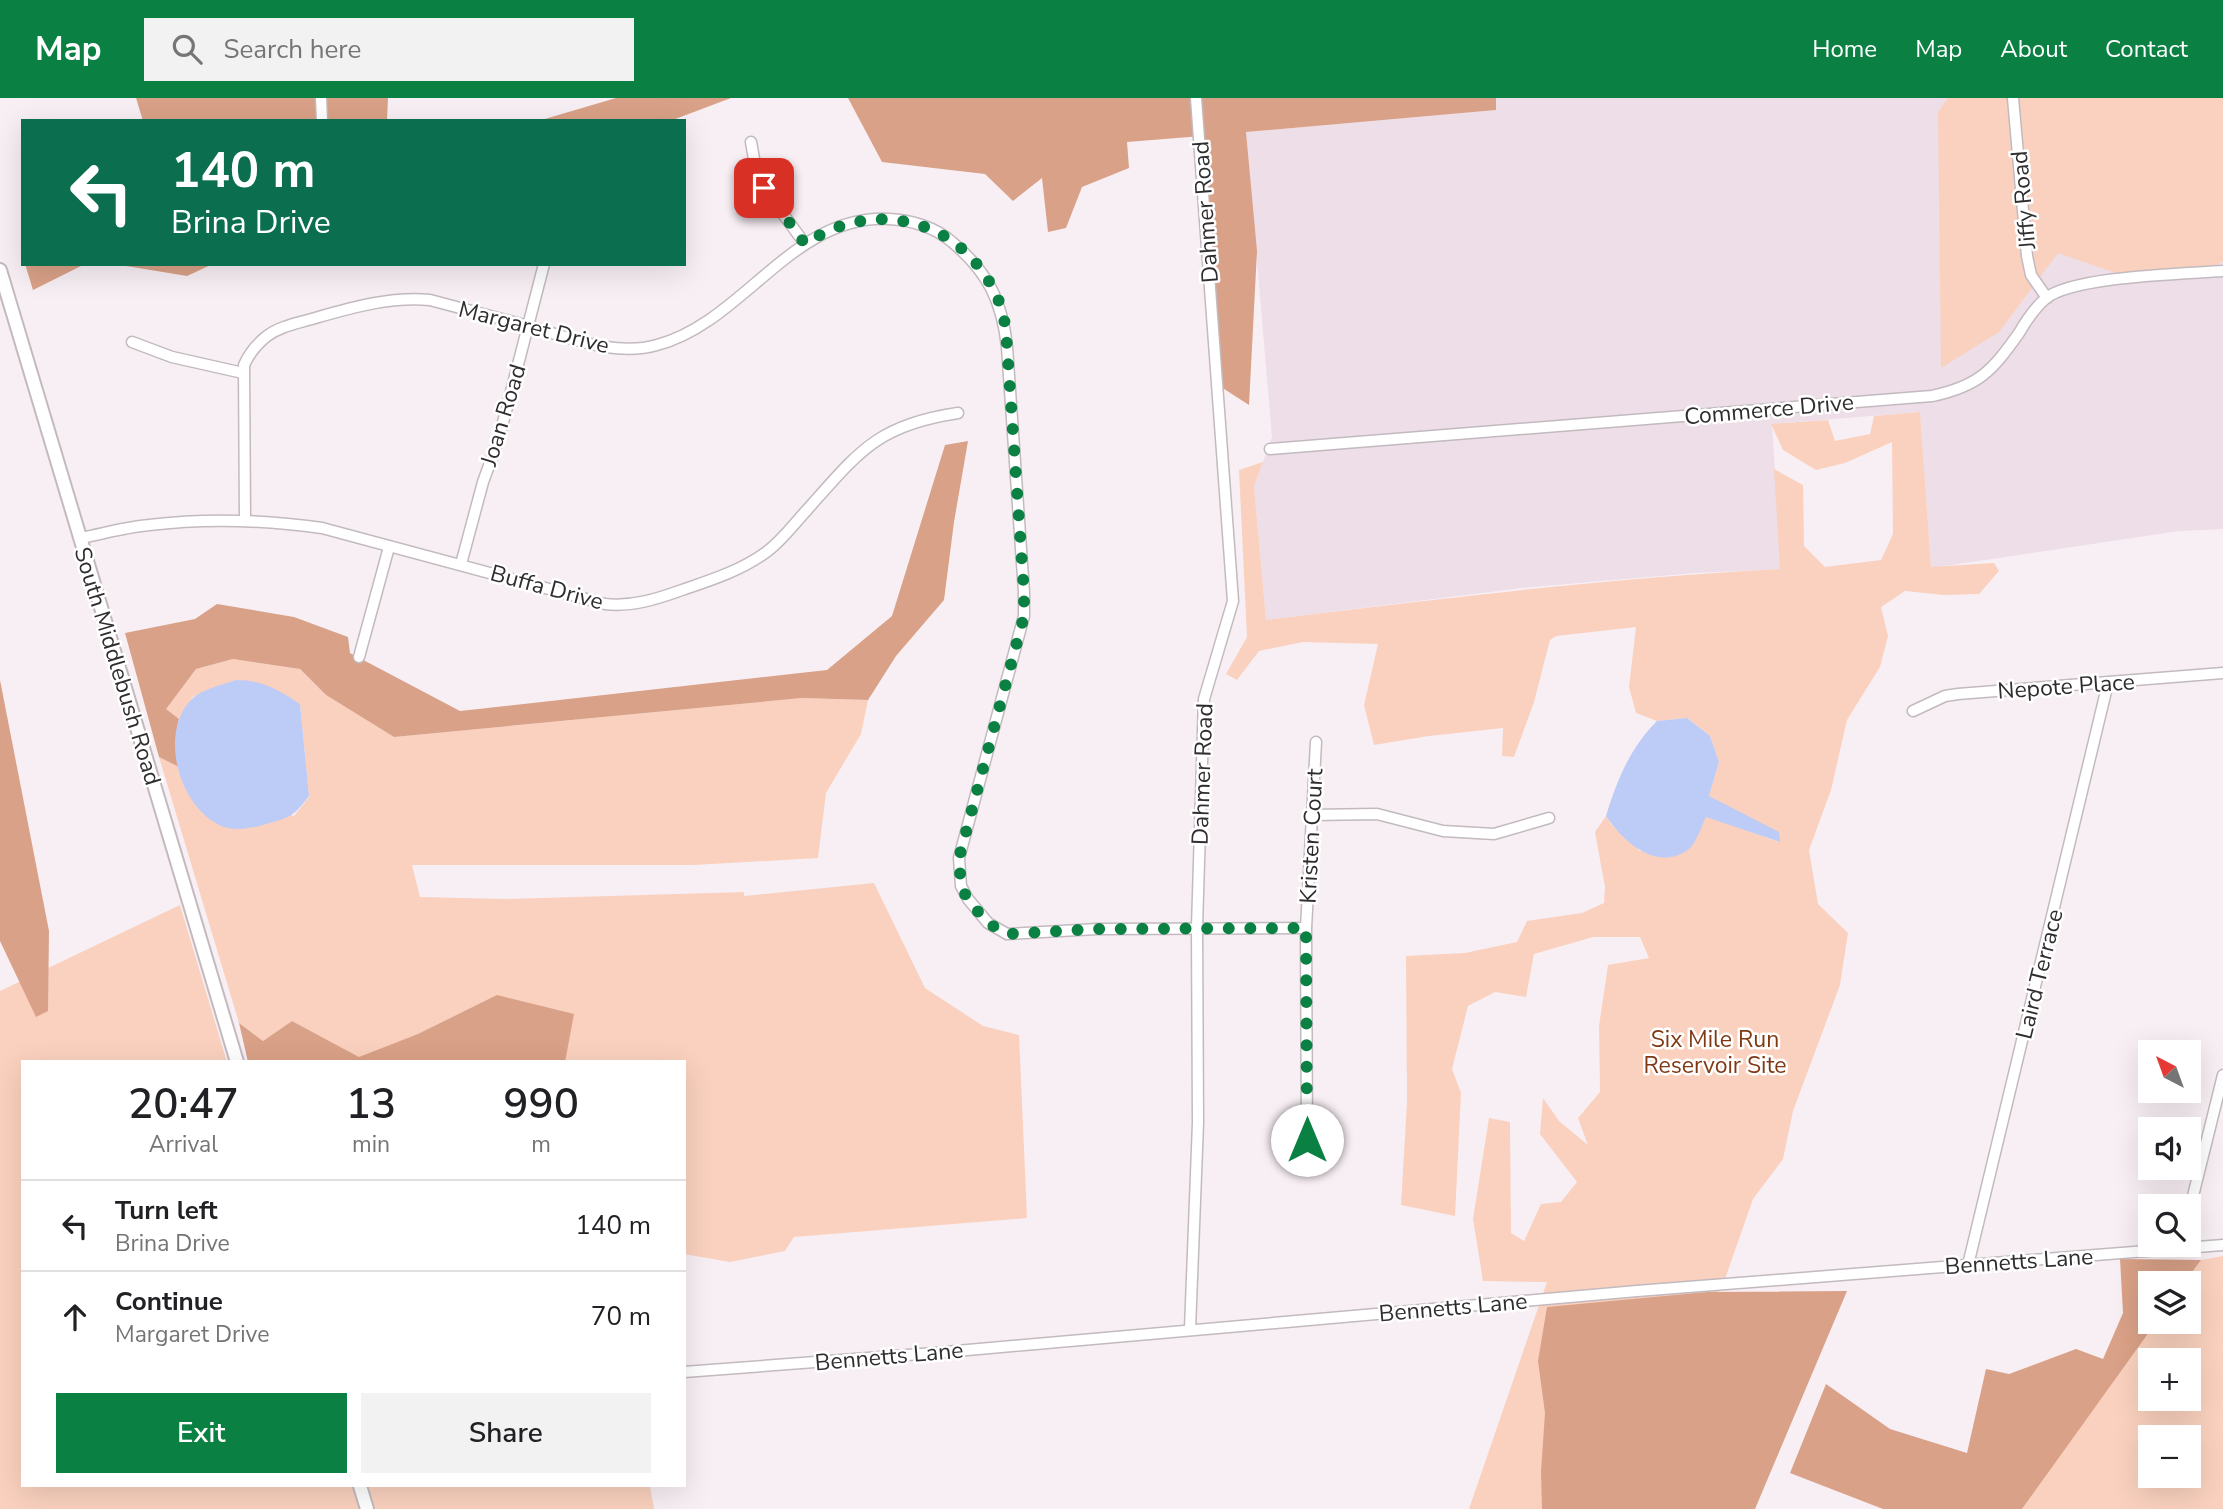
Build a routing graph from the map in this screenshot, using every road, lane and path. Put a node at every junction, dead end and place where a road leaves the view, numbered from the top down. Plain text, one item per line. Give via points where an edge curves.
1 (321, 98) edge
2 (1196, 98) edge
3 (2013, 98) edge
4 (322, 119) edge
5 (751, 142) dead end
6 (805, 244) junction
7 (544, 266) edge
8 (0, 270) edge
9 (2223, 271) edge
10 (2047, 298) junction
11 (529, 326) junction
12 (132, 342) dead end
13 (243, 373) junction
14 (958, 413) dead end
15 (1270, 449) dead end
16 (245, 520) junction
17 (79, 538) junction
18 (389, 547) junction
19 (461, 564) junction
20 (359, 657) dead end
21 (2223, 673) edge
22 (2108, 683) junction
23 (1913, 711) dead end
24 (1315, 742) dead end
25 (1312, 815) junction
26 (1549, 818) dead end
27 (1197, 928) junction
28 (1306, 928) junction
29 (236, 1060) edge
30 (2223, 1075) edge
31 (1307, 1140) dead end
32 (2193, 1194) edge
33 (2223, 1245) edge
34 (2201, 1247) edge
35 (2138, 1252) edge
36 (1968, 1265) junction
37 (1190, 1329) junction
38 (686, 1372) edge
39 (360, 1487) edge
40 (367, 1509) edge

1 - 4 street
2 - 27 street, Dahmer Road via 1233,601 1204,699
3 - 10 street, Jiffy Road via 2027,256 2031,275
5 - 6 street via 764,188
6 - 11 street, Margaret Drive via 715,316 657,345 624,349
6 - 27 street, Margaret Drive via 836,227 872,218 919,224 947,238 978,267 1004,320 1024,616 959,858 961,886 968,900 988,923 1007,934
7 - 11 street, Joan Road
8 - 17 street, South Middlebush Road
9 - 10 street, Commerce Drive via 2085,283
10 - 15 street, Commerce Drive via 1998,363 1952,392
11 - 13 street, Margaret Drive via 430,300 362,304 266,336 248,356
11 - 19 street, Joan Road
12 - 13 street via 172,357
13 - 16 street, Margaret Drive
14 - 19 street, Buffa Drive via 915,422 876,440 858,453 766,552 730,573 666,596 635,604 605,604
16 - 17 street, Buffa Drive via 148,525
16 - 18 street, Buffa Drive via 322,528
17 - 29 street, South Middlebush Road
18 - 19 street, Buffa Drive
18 - 20 street
21 - 22 street, Nepote Place
22 - 23 street, Nepote Place via 1958,694
22 - 36 street, Laird Terrace
24 - 25 street, Kristen Court
25 - 26 street via 1377,814 1443,831 1494,834
25 - 28 street, Kristen Court
27 - 28 street, Margaret Drive
27 - 37 street, Dahmer Road via 1198,1123
28 - 31 street, Kristen Court
30 - 32 street
33 - 34 street, Bennetts Lane
35 - 36 street, Bennetts Lane
36 - 37 street, Bennetts Lane
37 - 38 street, Bennetts Lane
39 - 40 street

